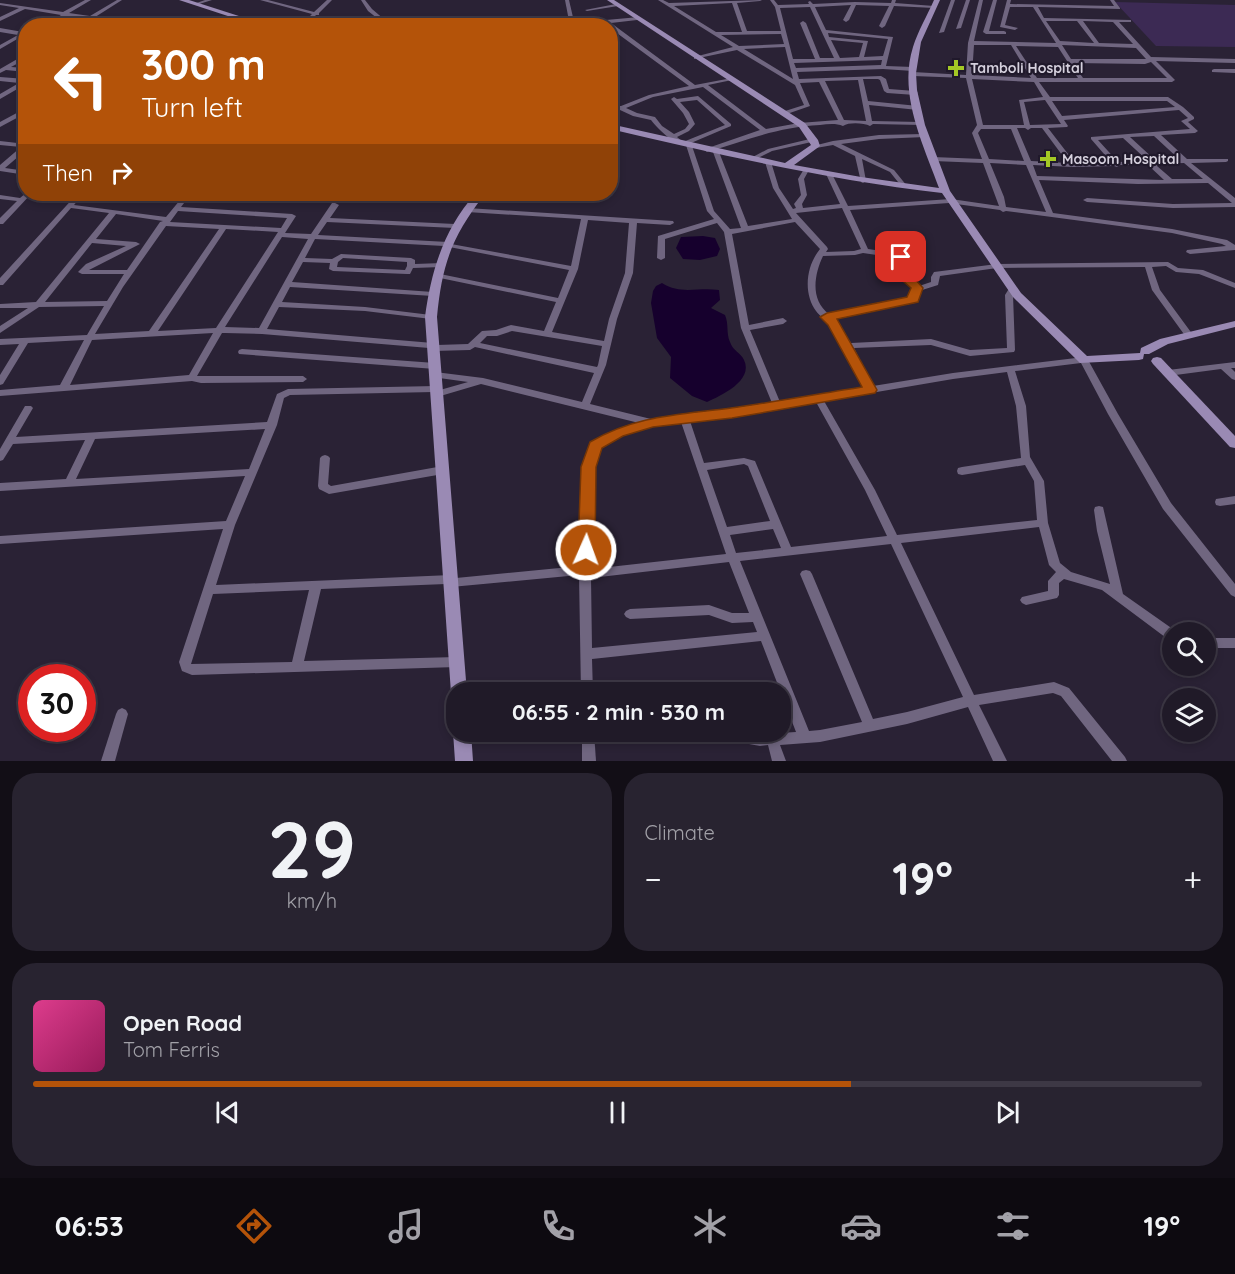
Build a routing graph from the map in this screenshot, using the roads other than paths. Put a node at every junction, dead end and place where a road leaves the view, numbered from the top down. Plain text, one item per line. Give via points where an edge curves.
1 (89, 0) edge
2 (120, 0) edge
3 (182, 0) edge
4 (210, 0) edge
5 (261, 0) edge
6 (293, 0) edge
7 (330, 0) edge
8 (363, 0) edge
9 (567, 0) edge
10 (660, 0) edge
11 (760, 0) edge
12 (772, 0) edge
13 (953, 0) edge
14 (968, 0) edge
15 (981, 0) edge
16 (995, 0) edge
17 (1112, 0) edge
18 (734, 1) edge
19 (613, 2) edge
20 (893, 2) edge
21 (811, 3) edge
22 (855, 3) junction
23 (1008, 3) edge
24 (196, 4) junction
25 (935, 4) edge
26 (668, 5) junction
27 (1, 6) edge
28 (285, 6) junction
29 (777, 7) junction
30 (1035, 7) junction
31 (24, 8) junction
32 (587, 10) dead end
33 (950, 10) junction
34 (964, 12) junction
35 (317, 14) junction
36 (64, 15) junction
37 (59, 18) edge
38 (91, 18) joint
39 (240, 18) edge
40 (312, 18) edge
41 (380, 18) edge
42 (571, 18) edge
43 (637, 18) junction
44 (0, 20) edge
45 (618, 20) edge
46 (846, 20) dead end
47 (1043, 20) junction
48 (1079, 20) junction
49 (1115, 21) junction
50 (1129, 21) dead end
51 (803, 23) dead end
52 (882, 26) dead end
53 (958, 28) dead end
54 (1016, 28) dead end
55 (0, 30) edge
56 (618, 31) edge
57 (824, 31) junction
58 (783, 32) junction
59 (941, 32) dead end
60 (18, 33) edge
61 (746, 33) junction
62 (1004, 33) dead end
63 (715, 34) junction
64 (18, 37) edge
65 (827, 38) junction
66 (972, 44) junction
67 (1059, 44) junction
68 (787, 45) junction
69 (1013, 45) junction
70 (1098, 45) junction
71 (1136, 46) junction
72 (0, 47) edge
73 (737, 48) junction
74 (696, 58) junction
75 (885, 58) junction
76 (861, 59) junction
77 (818, 60) junction
78 (838, 60) junction
79 (1152, 60) junction
80 (18, 61) edge
81 (792, 61) junction
82 (1070, 61) junction
83 (1235, 62) edge
84 (883, 67) junction
85 (2, 69) edge
86 (18, 70) edge
87 (795, 70) junction
88 (913, 71) junction
89 (1214, 71) dead end
90 (1235, 71) edge
91 (860, 78) junction
92 (969, 78) junction
93 (0, 79) edge
94 (730, 80) junction
95 (821, 80) junction
96 (1036, 80) junction
97 (1081, 80) junction
98 (18, 81) edge
99 (797, 83) junction
100 (704, 85) junction
101 (18, 86) edge
102 (694, 87) junction
103 (668, 92) junction
104 (915, 93) junction
105 (0, 97) edge
106 (1048, 99) junction
107 (676, 101) junction
108 (865, 103) junction
109 (620, 107) joint
110 (918, 108) junction
111 (1181, 109) junction
112 (784, 113) junction
113 (18, 115) edge
114 (1060, 118) junction
115 (845, 124) junction
116 (870, 124) junction
117 (920, 124) junction
118 (0, 125) edge
119 (802, 125) junction
120 (980, 127) junction
121 (1013, 127) junction
122 (618, 128) edge
123 (1028, 128) junction
124 (1045, 128) junction
125 (765, 131) junction
126 (1156, 134) junction
127 (924, 136) junction
128 (1125, 136) junction
129 (673, 137) junction
130 (855, 141) junction
131 (0, 143) edge
132 (815, 143) junction
133 (834, 143) junction
134 (685, 144) junction
135 (18, 145) edge
136 (712, 151) junction
137 (18, 153) edge
138 (858, 154) junction
139 (752, 159) junction
140 (933, 159) junction
141 (1226, 160) dead end
142 (768, 162) junction
143 (986, 162) junction
144 (1186, 162) junction
145 (1029, 163) junction
146 (1153, 164) junction
147 (1073, 165) junction
148 (1117, 165) junction
149 (788, 166) junction
150 (2, 169) edge
151 (806, 170) junction
152 (18, 171) edge
153 (829, 174) junction
154 (0, 176) edge
155 (1035, 178) junction
156 (863, 181) junction
157 (1208, 181) junction
158 (1171, 182) junction
159 (904, 186) junction
160 (0, 197) edge
161 (949, 198) junction
162 (18, 200) edge
163 (1088, 200) dead end
164 (20, 201) edge
165 (74, 201) edge
166 (181, 201) edge
167 (473, 202) edge
168 (1235, 204) edge
169 (335, 205) dead end
170 (69, 206) junction
171 (845, 207) junction
172 (175, 209) junction
173 (800, 210) junction
174 (1003, 210) junction
175 (791, 211) junction
176 (113, 213) junction
177 (1050, 214) junction
178 (585, 219) junction
179 (324, 220) junction
180 (718, 220) junction
181 (797, 220) junction
182 (165, 221) junction
183 (0, 222) edge
184 (633, 222) junction
185 (669, 223) dead end
186 (455, 226) junction
187 (224, 227) junction
188 (745, 229) junction
189 (728, 232) junction
190 (282, 233) junction
191 (312, 238) junction
192 (89, 241) junction
193 (136, 244) junction
194 (448, 244) junction
195 (148, 245) junction
196 (1234, 248) edge
197 (864, 251) junction
198 (1190, 252) dead end
199 (820, 254) junction
200 (661, 258) dead end
201 (300, 260) junction
202 (334, 261) junction
203 (1148, 265) junction
204 (411, 266) junction
205 (997, 266) junction
206 (574, 269) junction
207 (441, 271) junction
208 (130, 272) junction
209 (0, 283) edge
210 (287, 284) junction
211 (1235, 286) edge
212 (917, 288) junction
213 (1012, 289) junction
214 (433, 294) junction
215 (561, 301) junction
216 (109, 303) junction
217 (39, 304) junction
218 (276, 304) junction
219 (0, 306) edge
220 (827, 317) junction
221 (431, 318) junction
222 (783, 321) dead end
223 (1235, 324) edge
224 (745, 328) junction
225 (0, 330) edge
226 (219, 330) junction
227 (262, 331) junction
228 (152, 334) junction
229 (547, 334) junction
230 (1189, 335) junction
231 (87, 338) junction
232 (25, 341) junction
233 (0, 342) edge
234 (474, 344) junction
235 (607, 344) junction
236 (846, 346) junction
237 (433, 347) junction
238 (242, 352) dead end
239 (1142, 354) junction
240 (1084, 360) junction
241 (1235, 365) edge
242 (1224, 367) junction
243 (1010, 369) junction
244 (600, 371) junction
245 (1168, 373) junction
246 (1235, 377) edge
247 (192, 378) junction
248 (303, 379) dead end
249 (436, 381) junction
250 (483, 381) junction
251 (0, 382) edge
252 (63, 388) junction
253 (870, 390) junction
254 (0, 393) edge
255 (819, 399) junction
256 (777, 405) junction
257 (585, 406) junction
258 (28, 408) dead end
259 (684, 418) junction
260 (652, 422) junction
261 (272, 424) junction
262 (92, 436) junction
263 (10, 441) junction
264 (1235, 444) edge
265 (0, 458) edge
266 (325, 458) dead end
267 (1026, 461) junction
268 (701, 467) junction
269 (443, 470) junction
270 (963, 471) dead end
271 (252, 472) junction
272 (69, 483) junction
273 (0, 487) edge
274 (1235, 500) edge
275 (1220, 502) dead end
276 (1099, 510) dead end
277 (1043, 523) junction
278 (777, 524) junction
279 (230, 525) junction
280 (723, 531) junction
281 (0, 540) edge
282 (894, 541) junction
283 (788, 552) junction
284 (733, 558) junction
285 (586, 572) junction
286 (1063, 573) junction
287 (806, 574) dead end
288 (451, 581) junction
289 (316, 586) junction
290 (208, 590) junction
291 (1235, 592) edge
292 (1118, 595) junction
293 (1026, 600) dead end
294 (630, 614) dead end
295 (756, 617) junction
296 (1162, 628) edge
297 (764, 636) junction
298 (1216, 643) edge
299 (1235, 643) edge
300 (587, 654) junction
301 (457, 662) junction
302 (297, 667) junction
303 (458, 682) edge
304 (587, 682) edge
305 (969, 701) junction
306 (122, 714) dead end
307 (870, 726) junction
308 (804, 737) junction
309 (791, 738) edge
310 (463, 742) edge
311 (588, 742) edge
312 (773, 742) edge
313 (108, 761) edge
314 (464, 761) edge
315 (589, 761) edge
316 (779, 761) edge
317 (1000, 761) edge
318 (1120, 761) edge

1 - 36 street
2 - 38 street
3 - 24 street
4 - 24 street
5 - 28 street
6 - 28 street
7 - 35 street
8 - 41 street
9 - 42 street
10 - 26 street
11 - 18 street
12 - 29 street
13 - 33 street
14 - 34 street
15 - 66 street
16 - 62 street via 986,32
17 - 30 street via 1118,8
18 - 26 street
18 - 61 street
19 - 32 street
19 - 43 street
20 - 22 street
20 - 25 street
20 - 52 street
21 - 22 street
21 - 29 street
21 - 57 street
22 - 46 street
23 - 30 street
23 - 54 street via 1002,26
24 - 39 street
25 - 88 street via 914,55
26 - 63 street
27 - 31 street
28 - 35 street
29 - 58 street
30 - 47 street
31 - 36 street
31 - 44 street
33 - 34 street
33 - 59 street
34 - 53 street
35 - 40 street
36 - 37 street
36 - 38 street
43 - 45 street
43 - 74 street
47 - 48 street
47 - 67 street
48 - 49 street
48 - 70 street
49 - 50 street
49 - 71 street
51 - 77 street
55 - 60 street
56 - 102 street
57 - 65 street
57 - 75 street via 891,38
58 - 61 street
58 - 68 street
61 - 63 street
63 - 73 street
64 - 72 street
65 - 76 street via 866,42
65 - 78 street
66 - 69 street
66 - 92 street
67 - 69 street
67 - 70 street
67 - 82 street
68 - 73 street
68 - 81 street
69 - 96 street
70 - 71 street
71 - 79 street
73 - 74 street
73 - 99 street
74 - 94 street
75 - 76 street
75 - 84 street
76 - 78 street
77 - 78 street
77 - 81 street
79 - 82 street
79 - 83 street
79 - 97 street via 1172,80
80 - 85 street
81 - 87 street
82 - 97 street
84 - 87 street
84 - 88 street
85 - 86 street
87 - 99 street
88 - 92 street
88 - 104 street
89 - 90 street
91 - 95 street
91 - 104 street via 881,78 887,91
91 - 108 street
92 - 96 street
92 - 120 street
93 - 98 street
94 - 100 street
94 - 112 street
95 - 99 street
95 - 115 street
96 - 97 street
96 - 106 street
99 - 112 street via 806,106
100 - 102 street
100 - 125 street
101 - 105 street
102 - 103 street
103 - 107 street
103 - 109 street
104 - 110 street
106 - 111 street via 1168,99
106 - 114 street
106 - 123 street via 1021,101
107 - 129 street via 692,124
107 - 134 street via 698,98 729,125
108 - 110 street
108 - 116 street
109 - 129 street via 653,118
110 - 117 street
111 - 114 street
111 - 126 street via 1192,118 1184,121 1195,131
112 - 119 street
113 - 118 street
114 - 124 street via 1065,126
115 - 116 street
115 - 119 street
115 - 130 street
116 - 117 street
117 - 127 street
119 - 125 street
119 - 132 street
120 - 121 street
120 - 143 street via 975,133
121 - 123 street
121 - 145 street
122 - 134 street
123 - 124 street
124 - 147 street
125 - 136 street
126 - 128 street
126 - 144 street
127 - 130 street
127 - 140 street
128 - 146 street
128 - 148 street via 1093,138
129 - 134 street
130 - 133 street
131 - 135 street
132 - 133 street
132 - 139 street via 770,150
132 - 149 street
133 - 138 street
134 - 136 street
134 - 180 street
136 - 139 street
136 - 188 street
137 - 150 street
138 - 156 street
138 - 159 street via 892,171
139 - 142 street
140 - 143 street
140 - 161 street
141 - 144 street
142 - 149 street
142 - 175 street via 776,188
143 - 145 street
143 - 174 street
144 - 146 street
144 - 157 street
145 - 147 street
145 - 155 street
146 - 148 street
146 - 158 street
147 - 148 street
149 - 151 street
150 - 152 street
150 - 154 street
151 - 153 street
151 - 173 street via 801,179 804,195 798,204
153 - 156 street
153 - 171 street
155 - 158 street
155 - 177 street
156 - 159 street
157 - 158 street
157 - 168 street
159 - 161 street
160 - 162 street
161 - 171 street
161 - 174 street
161 - 205 street
163 - 168 street via 1173,206
164 - 183 street
165 - 170 street
166 - 172 street
167 - 178 street
167 - 186 street
169 - 179 street
170 - 176 street
170 - 209 street
171 - 173 street
171 - 197 street
172 - 182 street
172 - 190 street via 292,215
173 - 175 street
174 - 177 street
175 - 181 street
176 - 182 street
176 - 192 street
177 - 196 street via 1181,232
178 - 184 street
178 - 206 street
179 - 186 street
179 - 191 street
180 - 189 street
180 - 200 street via 661,238
181 - 188 street
181 - 199 street via 823,247
182 - 187 street
182 - 195 street
184 - 185 street
184 - 235 street via 629,273
186 - 194 street
187 - 190 street
187 - 228 street
188 - 189 street
189 - 224 street
190 - 191 street
190 - 226 street
191 - 194 street
191 - 201 street
192 - 193 street
192 - 217 street
193 - 195 street
193 - 208 street via 82,271
194 - 206 street
194 - 207 street
195 - 208 street
196 - 198 street
197 - 199 street
197 - 212 street via 900,256 909,281
199 - 220 street via 814,264 812,286 815,303
201 - 202 street
201 - 210 street
202 - 204 street via 339,256 411,260
202 - 204 street via 333,268 407,273
203 - 205 street
203 - 211 street via 1200,272
203 - 230 street via 1156,290
204 - 207 street
205 - 212 street via 939,274 934,277 935,283
205 - 213 street
206 - 215 street
207 - 214 street
207 - 215 street
208 - 216 street
210 - 214 street
210 - 218 street
212 - 220 street via 912,301
213 - 236 street via 1011,350 970,353 931,342
213 - 240 street
214 - 221 street
215 - 229 street
216 - 217 street
216 - 231 street
217 - 219 street
217 - 225 street
218 - 221 street via 365,309
218 - 227 street
220 - 236 street
221 - 237 street
222 - 224 street
223 - 230 street
224 - 256 street
226 - 227 street
226 - 228 street
226 - 247 street
227 - 237 street
228 - 231 street
229 - 234 street via 509,329 485,333
229 - 235 street
230 - 239 street via 1164,341
231 - 232 street
231 - 252 street
232 - 233 street
232 - 251 street
234 - 237 street
234 - 244 street
235 - 244 street
236 - 253 street
237 - 249 street
238 - 249 street
239 - 240 street
239 - 245 street via 1156,355
240 - 243 street
240 - 291 street via 1167,506
241 - 242 street
242 - 245 street
242 - 246 street
243 - 253 street
243 - 267 street via 1021,406
244 - 257 street
245 - 264 street
247 - 248 street
247 - 252 street
249 - 250 street
249 - 250 street
249 - 261 street via 285,393 278,398
249 - 269 street
250 - 257 street
252 - 254 street
253 - 255 street
255 - 256 street
255 - 282 street
256 - 259 street
257 - 260 street
258 - 263 street
259 - 260 street
259 - 268 street
260 - 285 street via 618,432 595,446 589,467
261 - 262 street
261 - 271 street
262 - 263 street
262 - 272 street
263 - 265 street
266 - 269 street via 322,486 329,490
267 - 270 street
267 - 277 street via 1039,481
268 - 278 street via 752,463
268 - 280 street
269 - 288 street
271 - 272 street
271 - 279 street
272 - 273 street
274 - 275 street
276 - 292 street
277 - 282 street
277 - 286 street via 1055,564
278 - 280 street
278 - 283 street
279 - 281 street
279 - 290 street
280 - 284 street
282 - 283 street
282 - 305 street
283 - 284 street
284 - 285 street
284 - 295 street
285 - 288 street
285 - 300 street
286 - 292 street
286 - 293 street via 1054,581 1053,595
287 - 307 street
288 - 289 street
288 - 301 street
289 - 290 street
289 - 302 street
290 - 302 street via 186,667
292 - 296 street
294 - 295 street via 709,610 732,618
295 - 297 street
297 - 300 street
297 - 308 street
298 - 299 street
300 - 304 street
301 - 302 street
301 - 303 street
305 - 307 street
305 - 317 street
305 - 318 street via 1060,689
306 - 313 street
307 - 308 street
308 - 309 street
310 - 314 street
311 - 315 street
312 - 316 street

